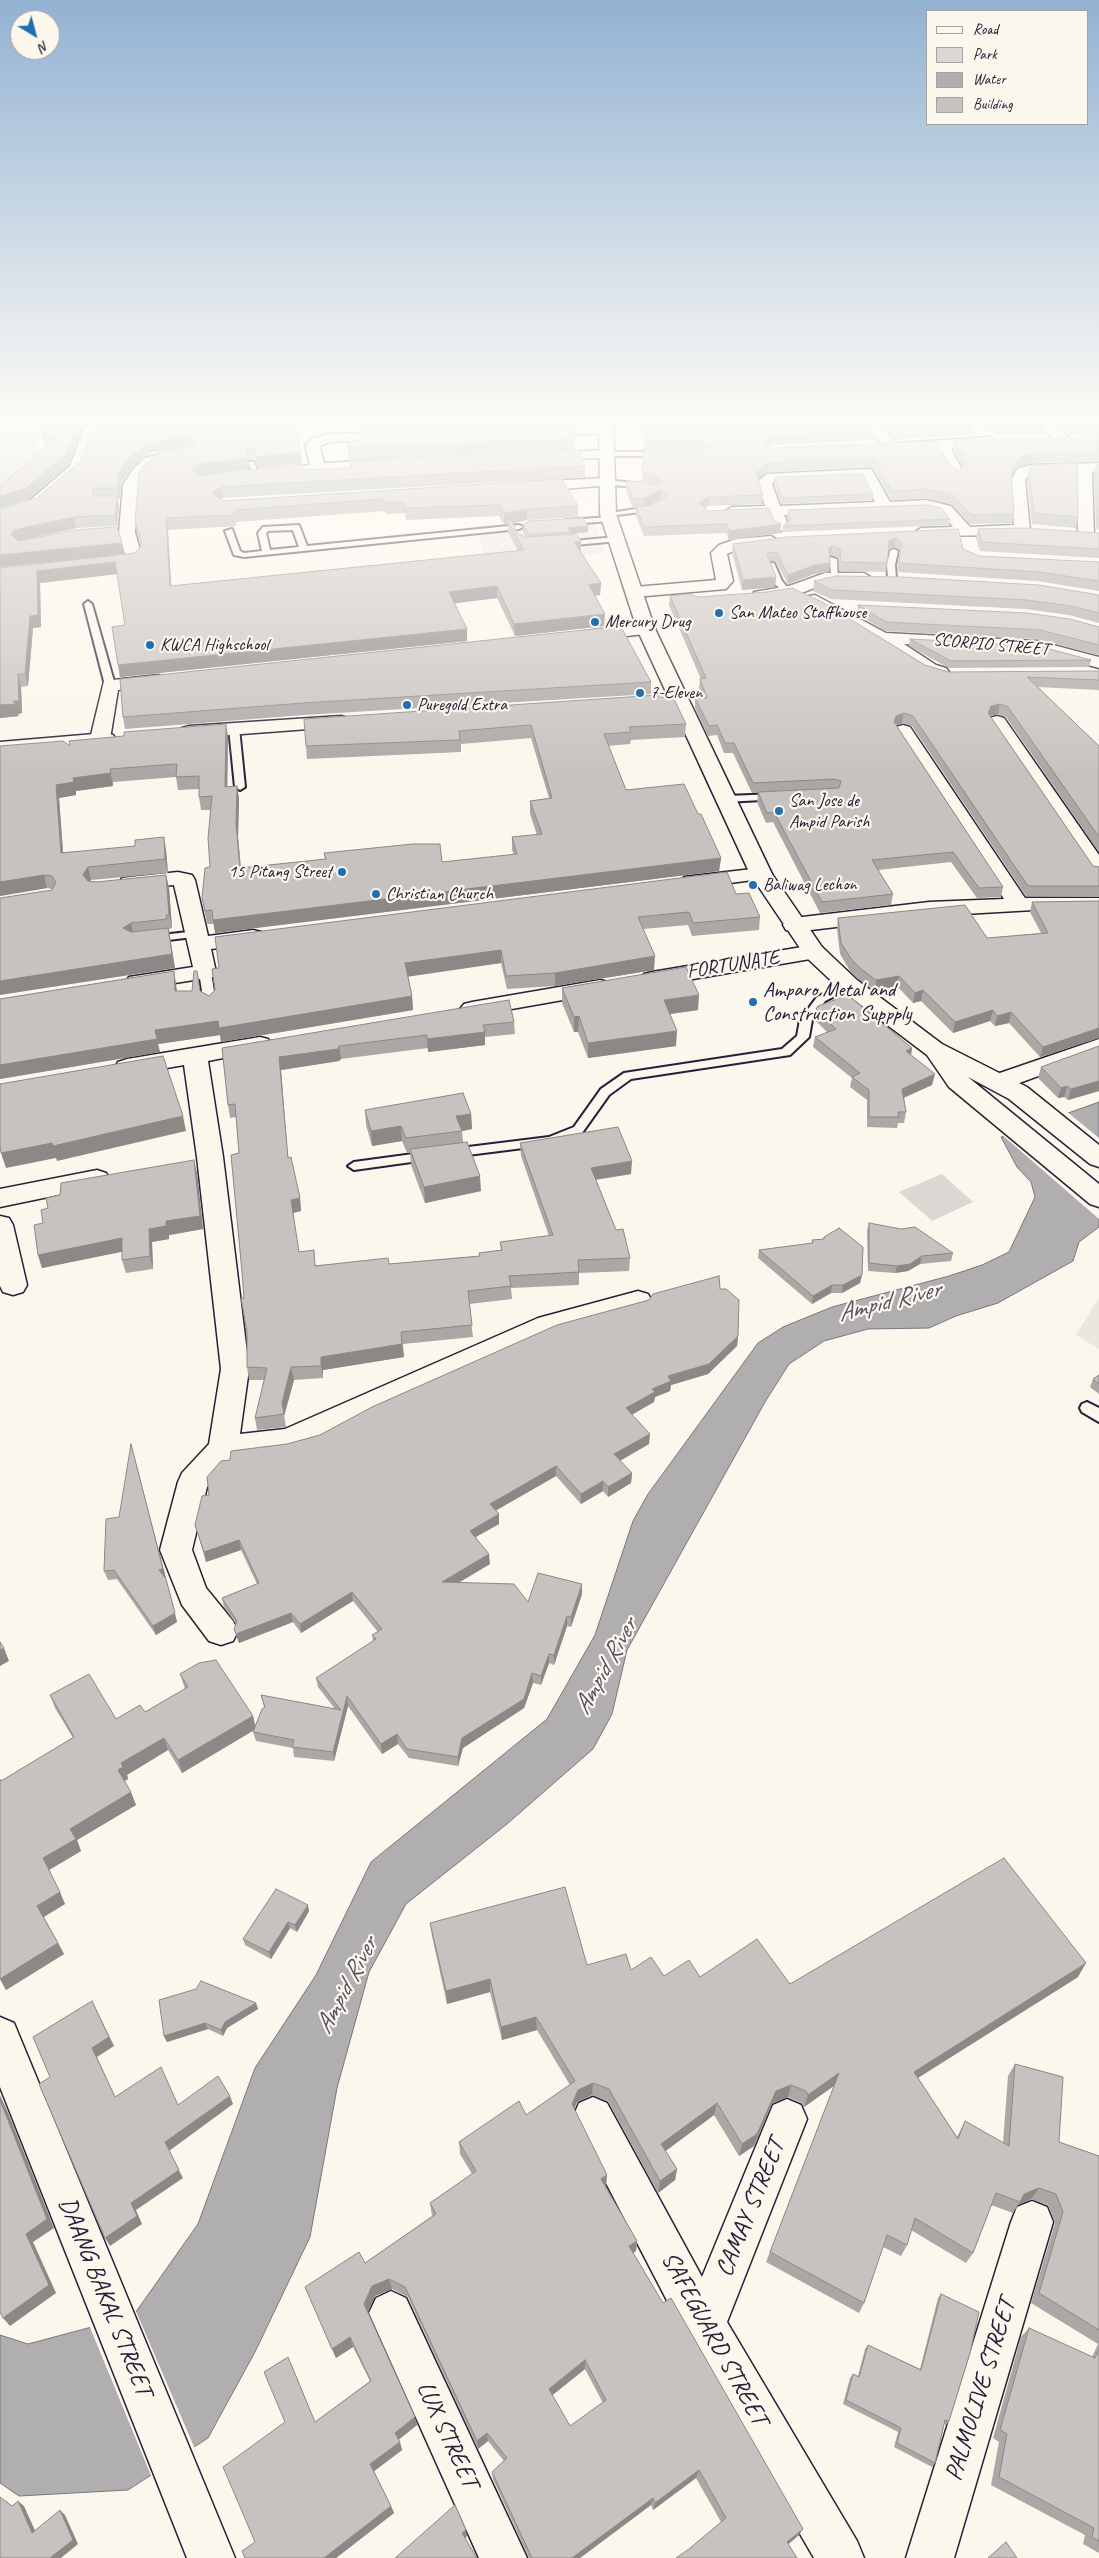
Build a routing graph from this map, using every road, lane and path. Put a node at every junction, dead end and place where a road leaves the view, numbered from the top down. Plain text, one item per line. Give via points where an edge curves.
1 (128, 536) edge
2 (231, 536) edge
3 (263, 536) edge
4 (299, 536) edge
5 (424, 536) edge
6 (785, 536) edge
7 (966, 536) edge
8 (616, 539) joint
9 (553, 544) edge
10 (968, 547) dead end
11 (304, 549) junction
12 (894, 551) edge
13 (267, 553) junction
14 (833, 559) dead end
15 (87, 566) edge
16 (771, 566) edge
17 (835, 578) junction
18 (892, 578) junction
19 (912, 579) edge
20 (790, 590) junction
21 (747, 597) edge
22 (637, 598) junction
23 (727, 598) edge
24 (88, 604) dead end
25 (828, 606) junction
26 (866, 608) edge
27 (646, 629) junction
28 (567, 638) edge
29 (882, 638) junction
30 (1099, 663) edge
31 (1070, 674) edge
32 (1099, 674) edge
33 (952, 675) edge
34 (180, 678) edge
35 (110, 685) junction
36 (363, 720) edge
37 (997, 722) edge
38 (234, 728) junction
39 (903, 731) dead end
40 (167, 734) edge
41 (129, 737) edge
42 (100, 739) junction
43 (0, 748) edge
44 (240, 787) dead end
45 (785, 796) edge
46 (726, 799) junction
47 (1099, 871) edge
48 (761, 874) junction
49 (673, 885) edge
50 (108, 886) edge
51 (1019, 904) junction
52 (1099, 904) edge
53 (794, 925) junction
54 (269, 935) edge
55 (198, 939) junction
56 (143, 940) edge
57 (814, 952) junction
58 (205, 972) junction
59 (849, 985) junction
60 (117, 986) edge
61 (210, 1004) edge
62 (450, 1012) edge
63 (283, 1040) edge
64 (1099, 1046) edge
65 (934, 1049) junction
66 (195, 1055) junction
67 (107, 1070) edge
68 (1009, 1087) junction
69 (1099, 1158) edge
70 (354, 1166) dead end
71 (124, 1174) edge
72 (0, 1198) edge
73 (1099, 1198) edge
74 (0, 1225) edge
75 (13, 1285) dead end
76 (638, 1301) edge
77 (223, 1448) junction
78 (222, 1631) dead end
79 (0, 2036) edge
80 (593, 2117) dead end
81 (787, 2119) dead end
82 (1032, 2222) dead end
83 (391, 2313) dead end
84 (704, 2325) junction
85 (211, 2558) edge
86 (503, 2558) edge
87 (840, 2558) edge
88 (930, 2558) edge

1 - 15 street via 134,556 130,560
2 - 13 lane via 237,553
3 - 13 lane
4 - 11 lane
5 - 11 lane
6 - 22 street via 786,539 725,548 720,553 725,581 720,585
7 - 10 street
8 - 9 lane
8 - 22 street
11 - 13 lane
12 - 18 lane
14 - 17 lane
16 - 20 lane via 778,582
17 - 18 street
17 - 20 street
18 - 19 street
20 - 21 street
20 - 25 street
22 - 23 street
22 - 27 street
24 - 35 lane
25 - 26 street
25 - 29 street
27 - 28 street
27 - 46 street via 669,700
29 - 30 street, SCORPIO STREET via 1038,646
29 - 33 street via 930,669
31 - 32 street
34 - 35 street
35 - 42 street
36 - 38 street
37 - 47 street
38 - 40 street
38 - 44 lane
39 - 51 street
41 - 42 street
42 - 43 street
45 - 46 lane
46 - 48 street
48 - 49 street
48 - 53 street
50 - 55 street via 182,879
51 - 52 street
51 - 53 street via 929,909
53 - 57 street
54 - 55 street
55 - 56 lane
55 - 58 street
57 - 59 street
57 - 62 street, FORTUNATE
58 - 60 street
58 - 61 lane
59 - 65 street
59 - 70 lane via 821,999 806,1020 803,1037 786,1052 628,1076 605,1092 578,1130 551,1141
63 - 66 street
64 - 68 street
65 - 68 street
65 - 73 street via 958,1081
66 - 67 street
66 - 77 street via 200,1159 235,1369
68 - 69 street
71 - 72 street
74 - 75 street
76 - 77 street via 548,1326 289,1440
77 - 78 street via 193,1482 176,1550 193,1594
79 - 85 street, DAANG BAKAL STREET
80 - 84 street, SAFEGUARD STREET
81 - 84 street, CAMAY STREET
82 - 88 street, PALMOLIVE STREET
83 - 86 street, LUX STREET
84 - 87 street, SAFEGUARD STREET

